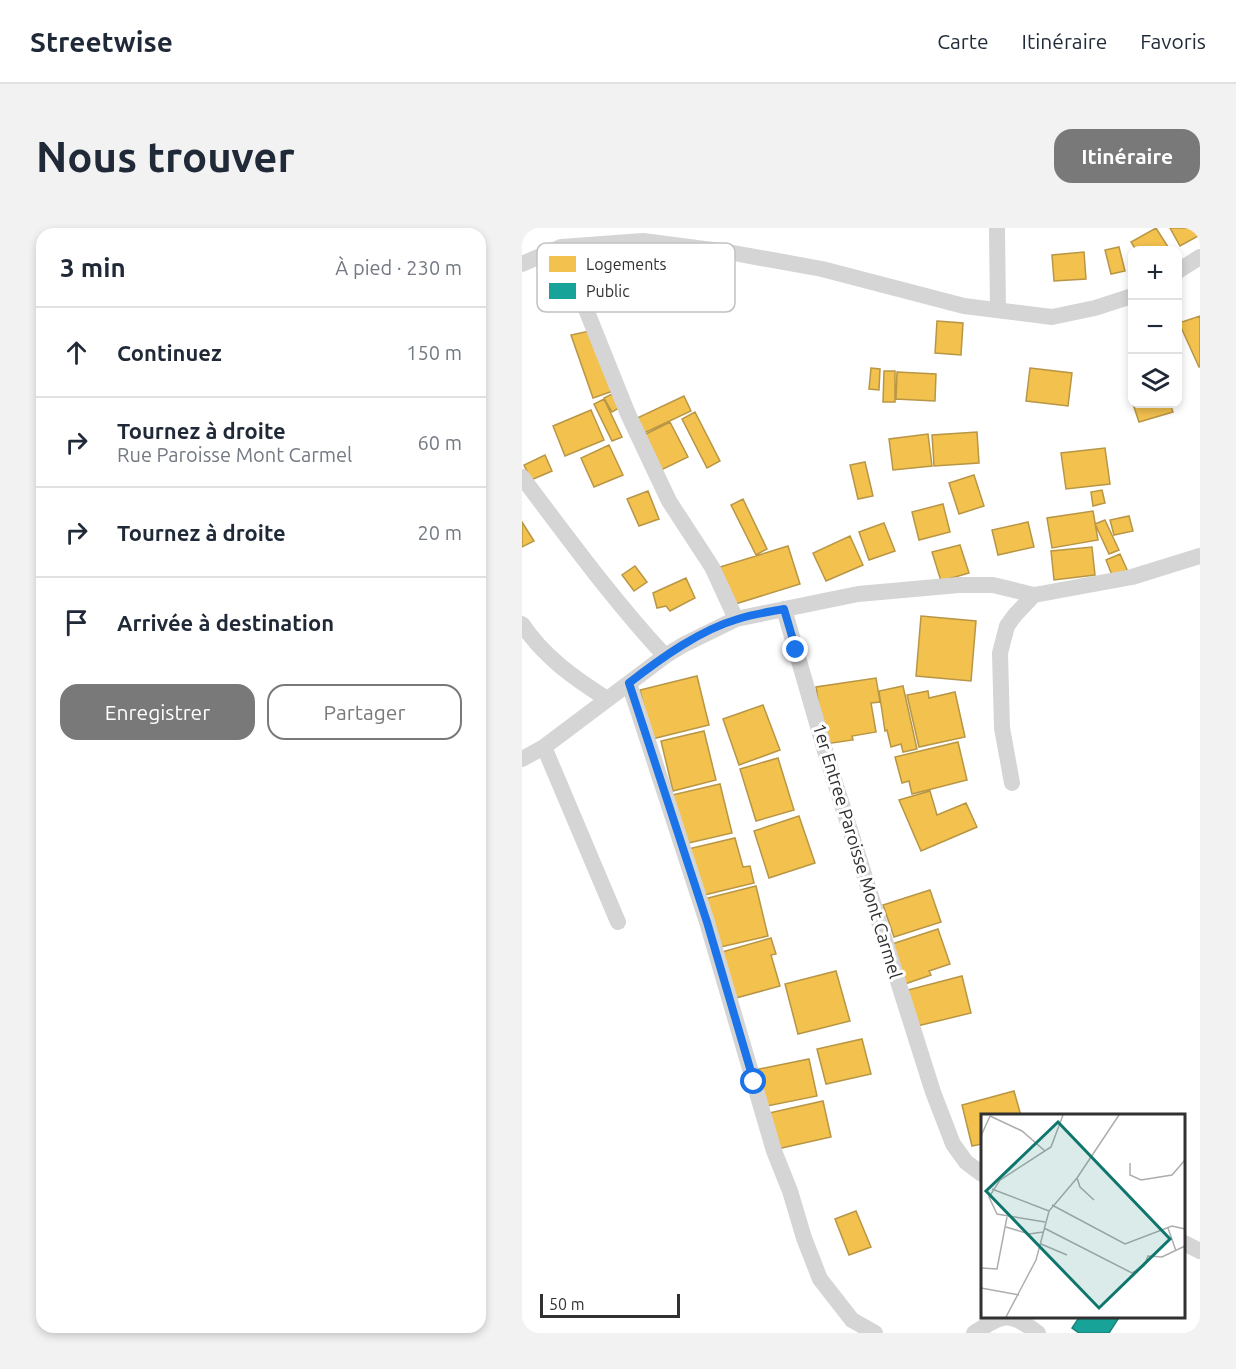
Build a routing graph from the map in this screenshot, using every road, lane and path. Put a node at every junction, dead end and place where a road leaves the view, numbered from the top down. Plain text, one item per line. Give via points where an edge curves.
1 (997, 228) edge
2 (616, 243) edge
3 (658, 243) edge
4 (735, 253) edge
5 (537, 257) edge
6 (1200, 257) edge
7 (522, 264) edge
8 (1182, 268) edge
9 (1128, 297) edge
10 (998, 310) junction
11 (587, 312) edge
12 (522, 477) edge
13 (1193, 558) edge
14 (1034, 595) junction
15 (784, 609) junction
16 (736, 619) junction
17 (522, 624) edge
18 (666, 656) junction
19 (629, 683) junction
20 (607, 699) junction
21 (544, 747) junction
22 (522, 759) edge
23 (1012, 783) dead end
24 (618, 922) dead end
25 (981, 1173) edge
26 (1185, 1244) edge
27 (1200, 1251) edge
28 (1004, 1318) edge
29 (1014, 1318) edge
30 (875, 1333) edge
31 (974, 1333) edge
32 (1038, 1333) edge

1 - 10 street
2 - 3 street
4 - 10 street via 822,270 964,306
5 - 7 street
6 - 8 street
9 - 10 street via 1052,317
11 - 16 street via 669,501 712,567
12 - 18 street via 575,549
13 - 14 street via 1132,577
14 - 15 street via 993,585 959,585 858,594
14 - 23 street via 1008,626 1000,653 1002,728
15 - 16 street
15 - 25 street, 1er Entree Paroisse Mont Carmel via 933,1092 953,1144 966,1162
16 - 18 street
17 - 20 street via 569,675
18 - 19 street
19 - 20 street
19 - 30 street via 707,922 774,1151 820,1279 852,1320
20 - 21 street
21 - 22 street
21 - 24 street
26 - 27 street
28 - 31 street
29 - 32 street

